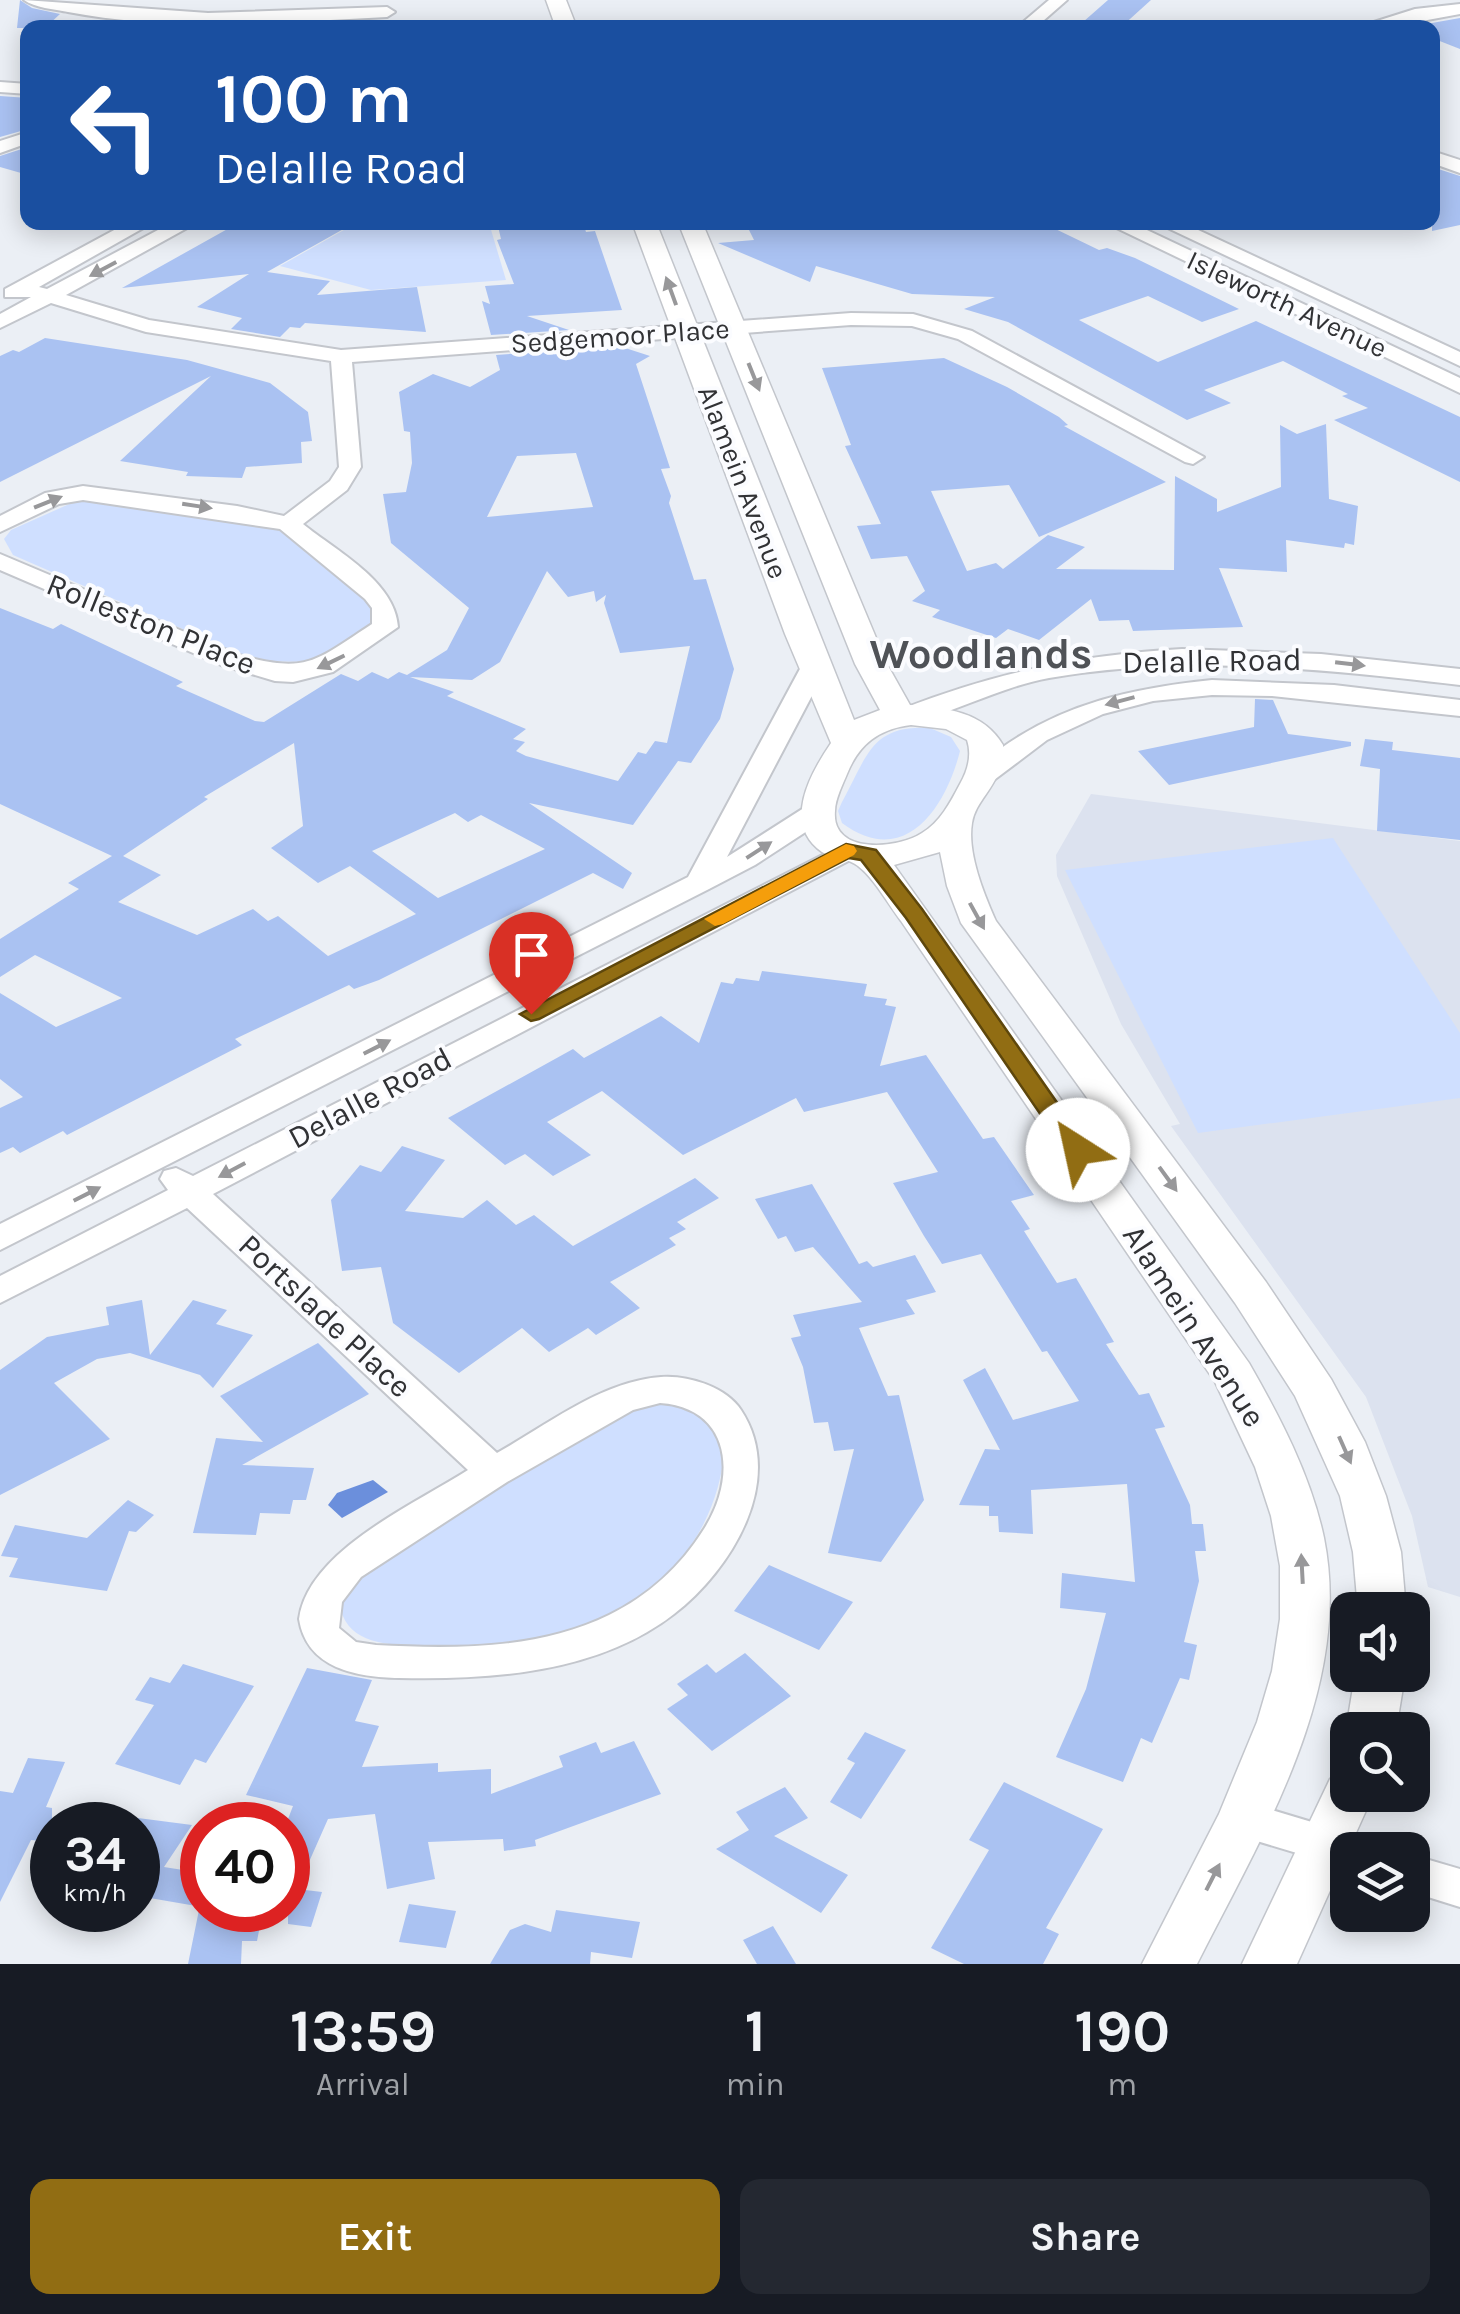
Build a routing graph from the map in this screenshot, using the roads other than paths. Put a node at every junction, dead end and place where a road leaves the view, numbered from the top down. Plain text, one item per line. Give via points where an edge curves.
1 (32, 0) edge
2 (1059, 0) edge
3 (1460, 9) edge
4 (387, 13) edge
5 (179, 20) edge
6 (287, 20) edge
7 (1034, 20) edge
8 (1393, 20) edge
9 (129, 230) edge
10 (174, 230) edge
11 (647, 230) edge
12 (693, 230) edge
13 (1130, 230) edge
14 (1181, 230) edge
15 (22, 288) junction
16 (49, 298) junction
17 (0, 299) edge
18 (0, 322) edge
19 (734, 328) junction
20 (686, 331) junction
21 (341, 356) junction
22 (1460, 360) edge
23 (1454, 378) edge
24 (1193, 457) dead end
25 (288, 524) junction
26 (0, 526) edge
27 (0, 561) edge
28 (840, 589) junction
29 (785, 593) junction
30 (814, 667) junction
31 (1460, 677) edge
32 (1460, 708) edge
33 (906, 716) junction
34 (846, 740) junction
35 (984, 774) junction
36 (816, 812) junction
37 (955, 823) junction
38 (857, 853) junction
39 (699, 883) junction
40 (155, 1160) junction
41 (190, 1192) junction
42 (0, 1238) edge
43 (0, 1290) edge
44 (494, 1472) junction
45 (1380, 1592) edge
46 (1242, 1820) junction
47 (1330, 1846) edge
48 (1330, 1861) edge
49 (1430, 1878) edge
50 (1460, 1888) edge
51 (1169, 1964) edge
52 (1269, 1964) edge

1 - 5 street
2 - 7 street
3 - 8 street
4 - 6 street
9 - 15 street
10 -> 16 street
20 -> 11 street, Alamein Avenue
12 - 19 street, Alamein Avenue
13 - 23 street, Isleworth Avenue
14 - 22 street, Isleworth Avenue
15 - 16 street, Sedgemoor Place
15 - 17 street
16 - 18 street
16 - 21 street, Sedgemoor Place via 146,326
19 - 20 street, Sedgemoor Place
19 - 24 street, Sedgemoor Place via 885,318 940,326
19 -> 28 street, Alamein Avenue
20 - 21 street, Sedgemoor Place
20 - 29 street, Alamein Avenue
21 - 25 street via 350,467 339,485
26 -> 25 street, Rolleston Place via 53,498 82,493
25 -> 27 street, Rolleston Place via 374,594 386,616 376,636 342,658 292,674 230,660
28 - 29 street
28 - 33 street, Alamein Avenue via 871,664
29 - 30 street, Alamein Avenue
30 - 34 street, Alamein Avenue
30 - 39 street
33 -> 31 street, Delalle Road via 1057,670 1166,656 1294,657
32 -> 35 street, Delalle Road via 1242,686 1155,693 1060,721 1020,742
33 - 34 street via 858,729
33 - 35 street via 950,720 979,732 990,753
34 - 36 street
35 - 37 street
36 - 38 street via 822,834
39 -> 36 street, Delalle Road
37 - 38 street via 927,845 891,855
37 -> 45 street, Alamein Avenue via 961,879 978,922 1314,1388 1358,1479
38 -> 41 street, Delalle Road
46 -> 38 street, Alamein Avenue via 1272,1753 1301,1638 1304,1565 1280,1475 1233,1374 914,914
40 -> 39 street, Delalle Road
40 - 41 street, Portslade Place
42 -> 40 street, Delalle Road
41 - 43 street, Delalle Road
41 - 44 street, Portslade Place
44 - 44 street via 623,1399 660,1390 700,1394 718,1404 731,1420 741,1464 730,1519 713,1548 663,1601 621,1627 544,1655 452,1664 361,1659 325,1639 318,1612 348,1566
46 - 47 street
51 -> 46 street, Alamein Avenue
48 - 52 street
49 - 50 street

